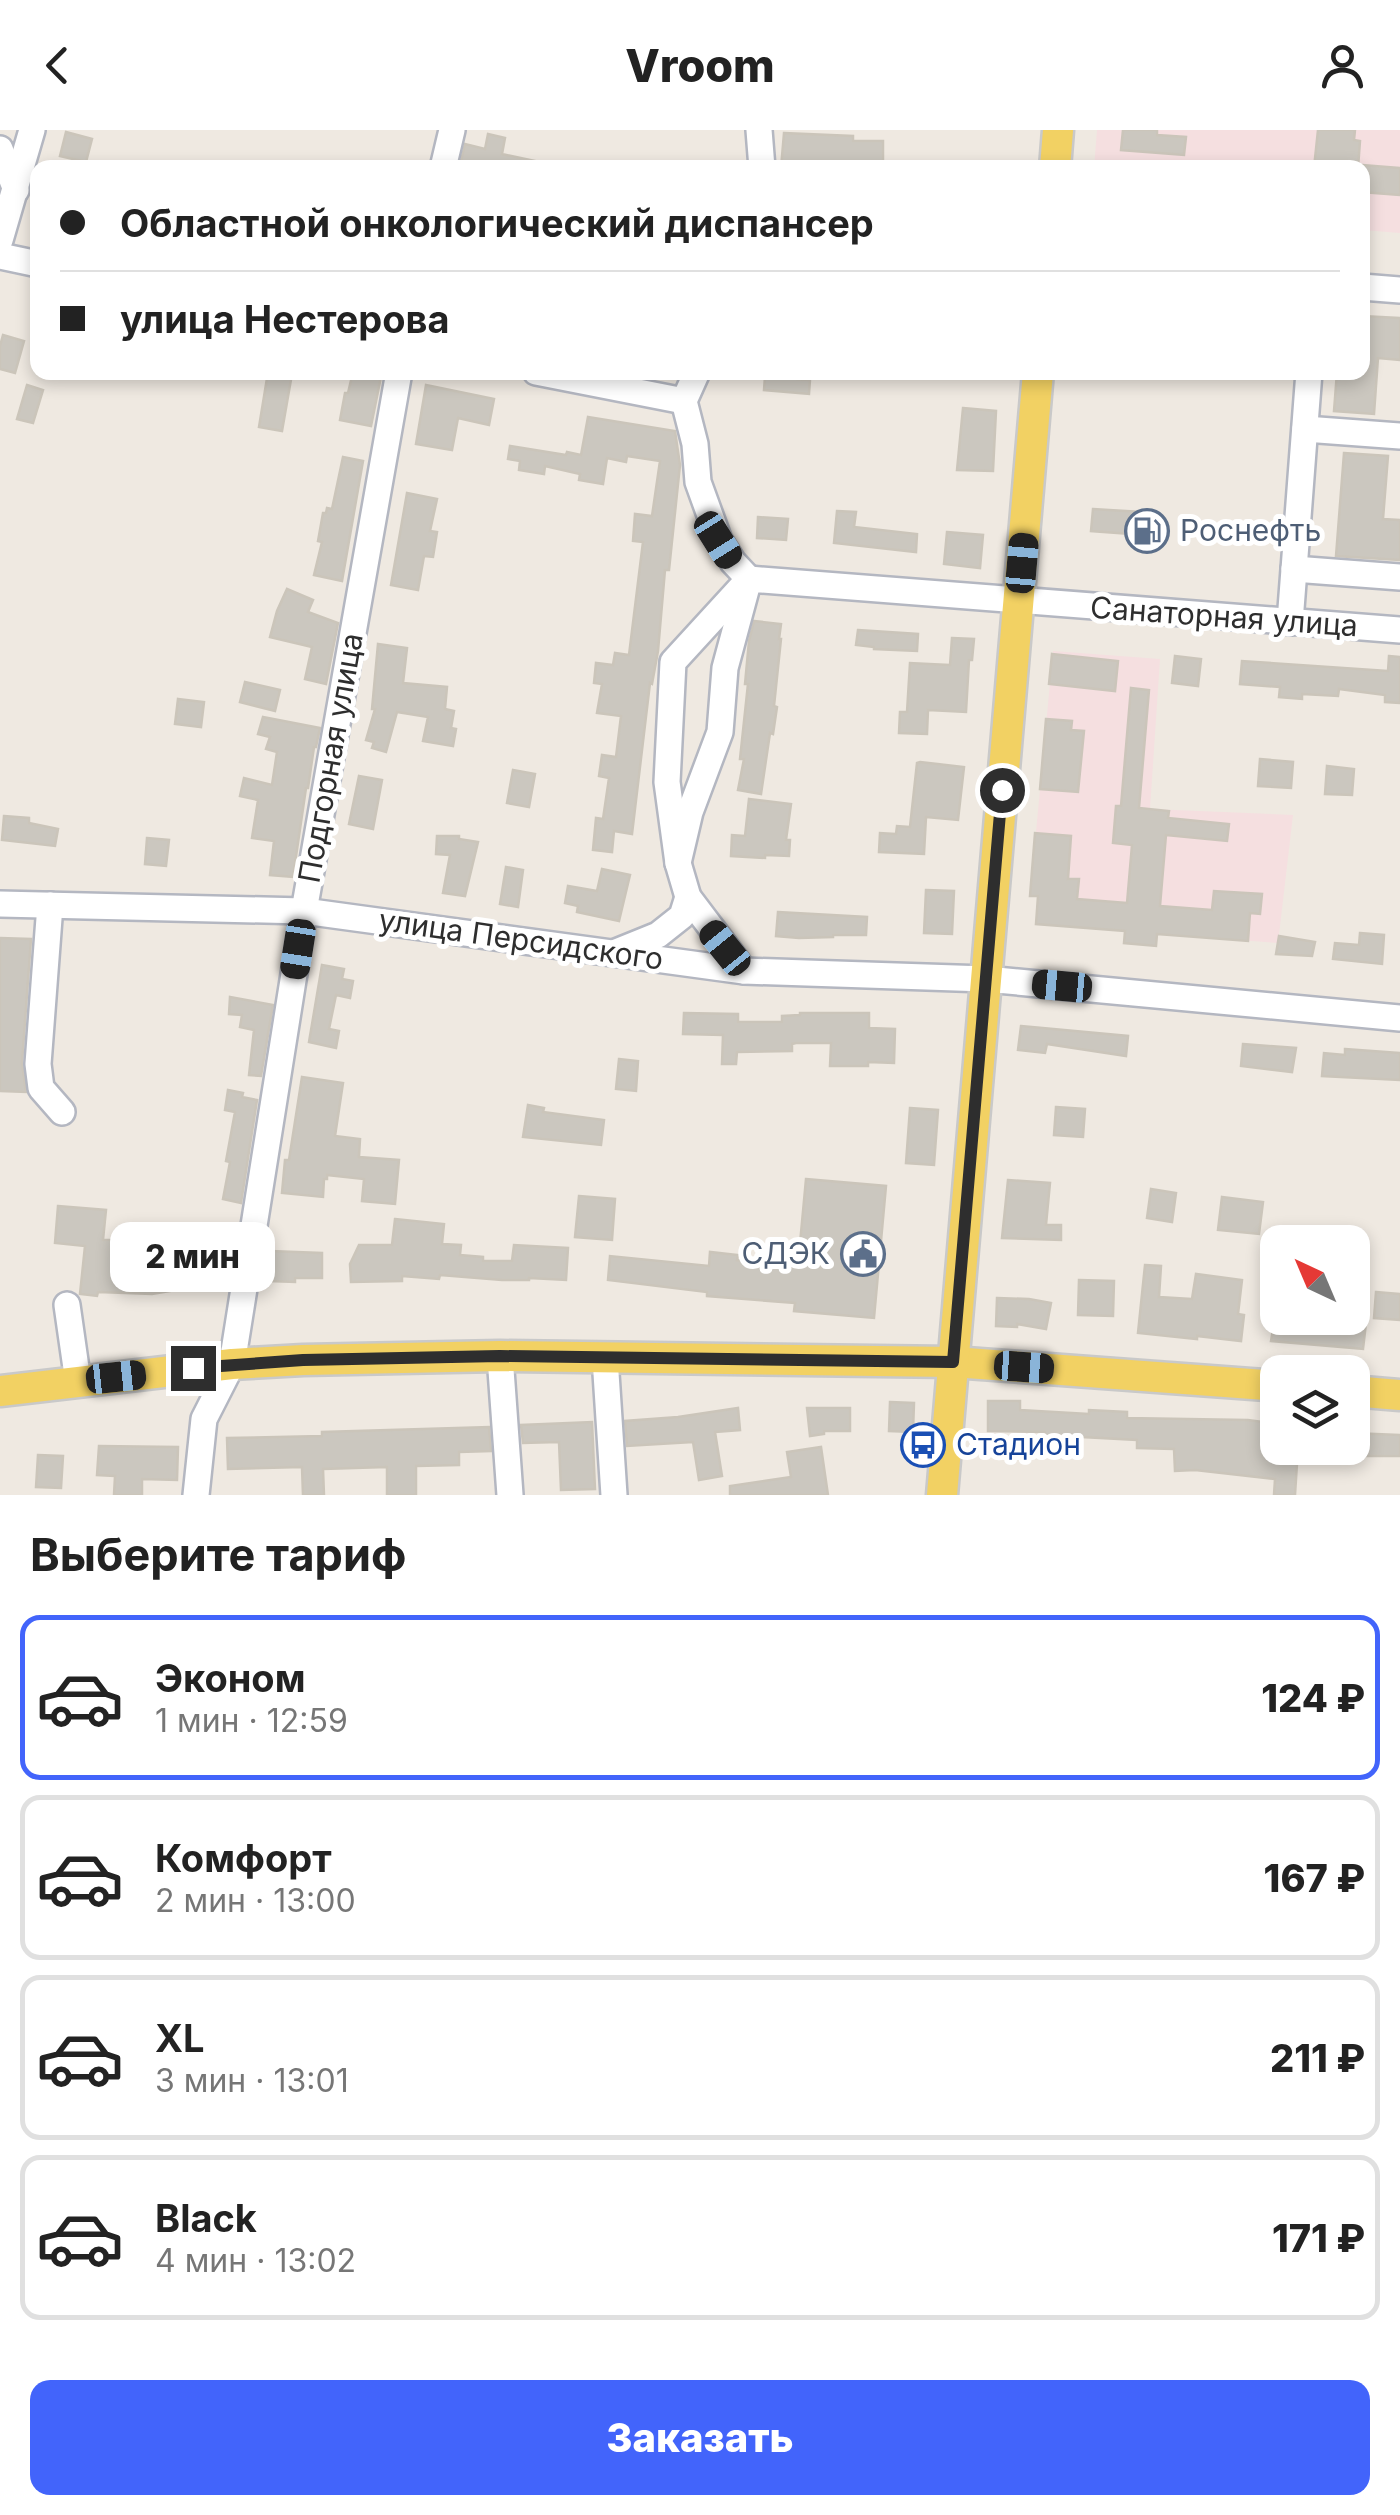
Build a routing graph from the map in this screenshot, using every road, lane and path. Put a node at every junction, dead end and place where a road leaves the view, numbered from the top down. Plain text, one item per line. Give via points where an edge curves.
1 (32, 130) edge
2 (452, 130) edge
3 (759, 130) edge
4 (1058, 130) edge
5 (0, 149) edge
6 (446, 160) edge
7 (761, 160) edge
8 (1056, 160) edge
9 (16, 190) junction
10 (0, 240) edge
11 (0, 256) edge
12 (30, 262) edge
13 (1370, 288) edge
14 (1400, 290) edge
15 (398, 380) edge
16 (577, 380) edge
17 (693, 380) edge
18 (1037, 380) edge
19 (1309, 380) edge
20 (684, 401) junction
21 (1305, 429) junction
22 (1400, 436) edge
23 (1294, 570) junction
24 (1400, 577) edge
25 (749, 578) junction
26 (1019, 602) junction
27 (1290, 622) junction
28 (1400, 630) edge
29 (678, 863) junction
30 (688, 898) junction
31 (0, 904) edge
32 (50, 905) junction
33 (304, 911) junction
34 (615, 953) junction
35 (744, 970) junction
36 (986, 980) junction
37 (1400, 1018) edge
38 (62, 1112) dead end
39 (67, 1305) dead end
40 (500, 1356) junction
41 (605, 1358) junction
42 (953, 1362) junction
43 (232, 1364) junction
44 (78, 1382) junction
45 (1260, 1385) edge
46 (0, 1390) edge
47 (1370, 1392) edge
48 (1400, 1395) edge
49 (196, 1495) edge
50 (510, 1495) edge
51 (614, 1495) edge
52 (942, 1495) edge

1 - 9 street
2 - 6 street
3 - 7 street
4 - 8 main road
5 - 9 street
9 - 10 street
11 - 12 street
13 - 14 street
15 - 33 street, Подгорная улица
16 - 20 street
17 - 20 street
18 - 26 main road
19 - 21 street
20 - 25 street via 698,482 718,540
21 - 22 street
21 - 23 street
23 - 24 street
23 - 27 street
25 - 26 street, Санаторная улица
25 - 29 street via 725,668 720,732
25 - 29 street via 673,662 667,782
26 - 27 street, Санаторная улица
26 - 36 main road
27 - 28 street, Санаторная улица
29 - 30 street
30 - 34 street via 682,916 658,935
30 - 35 street
31 - 32 street, улица Персидского
32 - 33 street, улица Персидского
32 - 38 street via 38,1064 41,1088
33 - 34 street, улица Персидского
33 - 43 street, Подгорная улица
34 - 35 street, улица Персидского
35 - 36 street, улица Персидского
36 - 37 street, улица Персидского
36 - 42 main road
39 - 44 street
40 - 41 main road
40 - 43 main road
40 - 50 street
41 - 42 main road
41 - 51 street
42 - 45 main road
42 - 52 main road
43 - 44 main road
43 - 49 street, Подгорная улица via 204,1419
44 - 46 main road
47 - 48 main road

